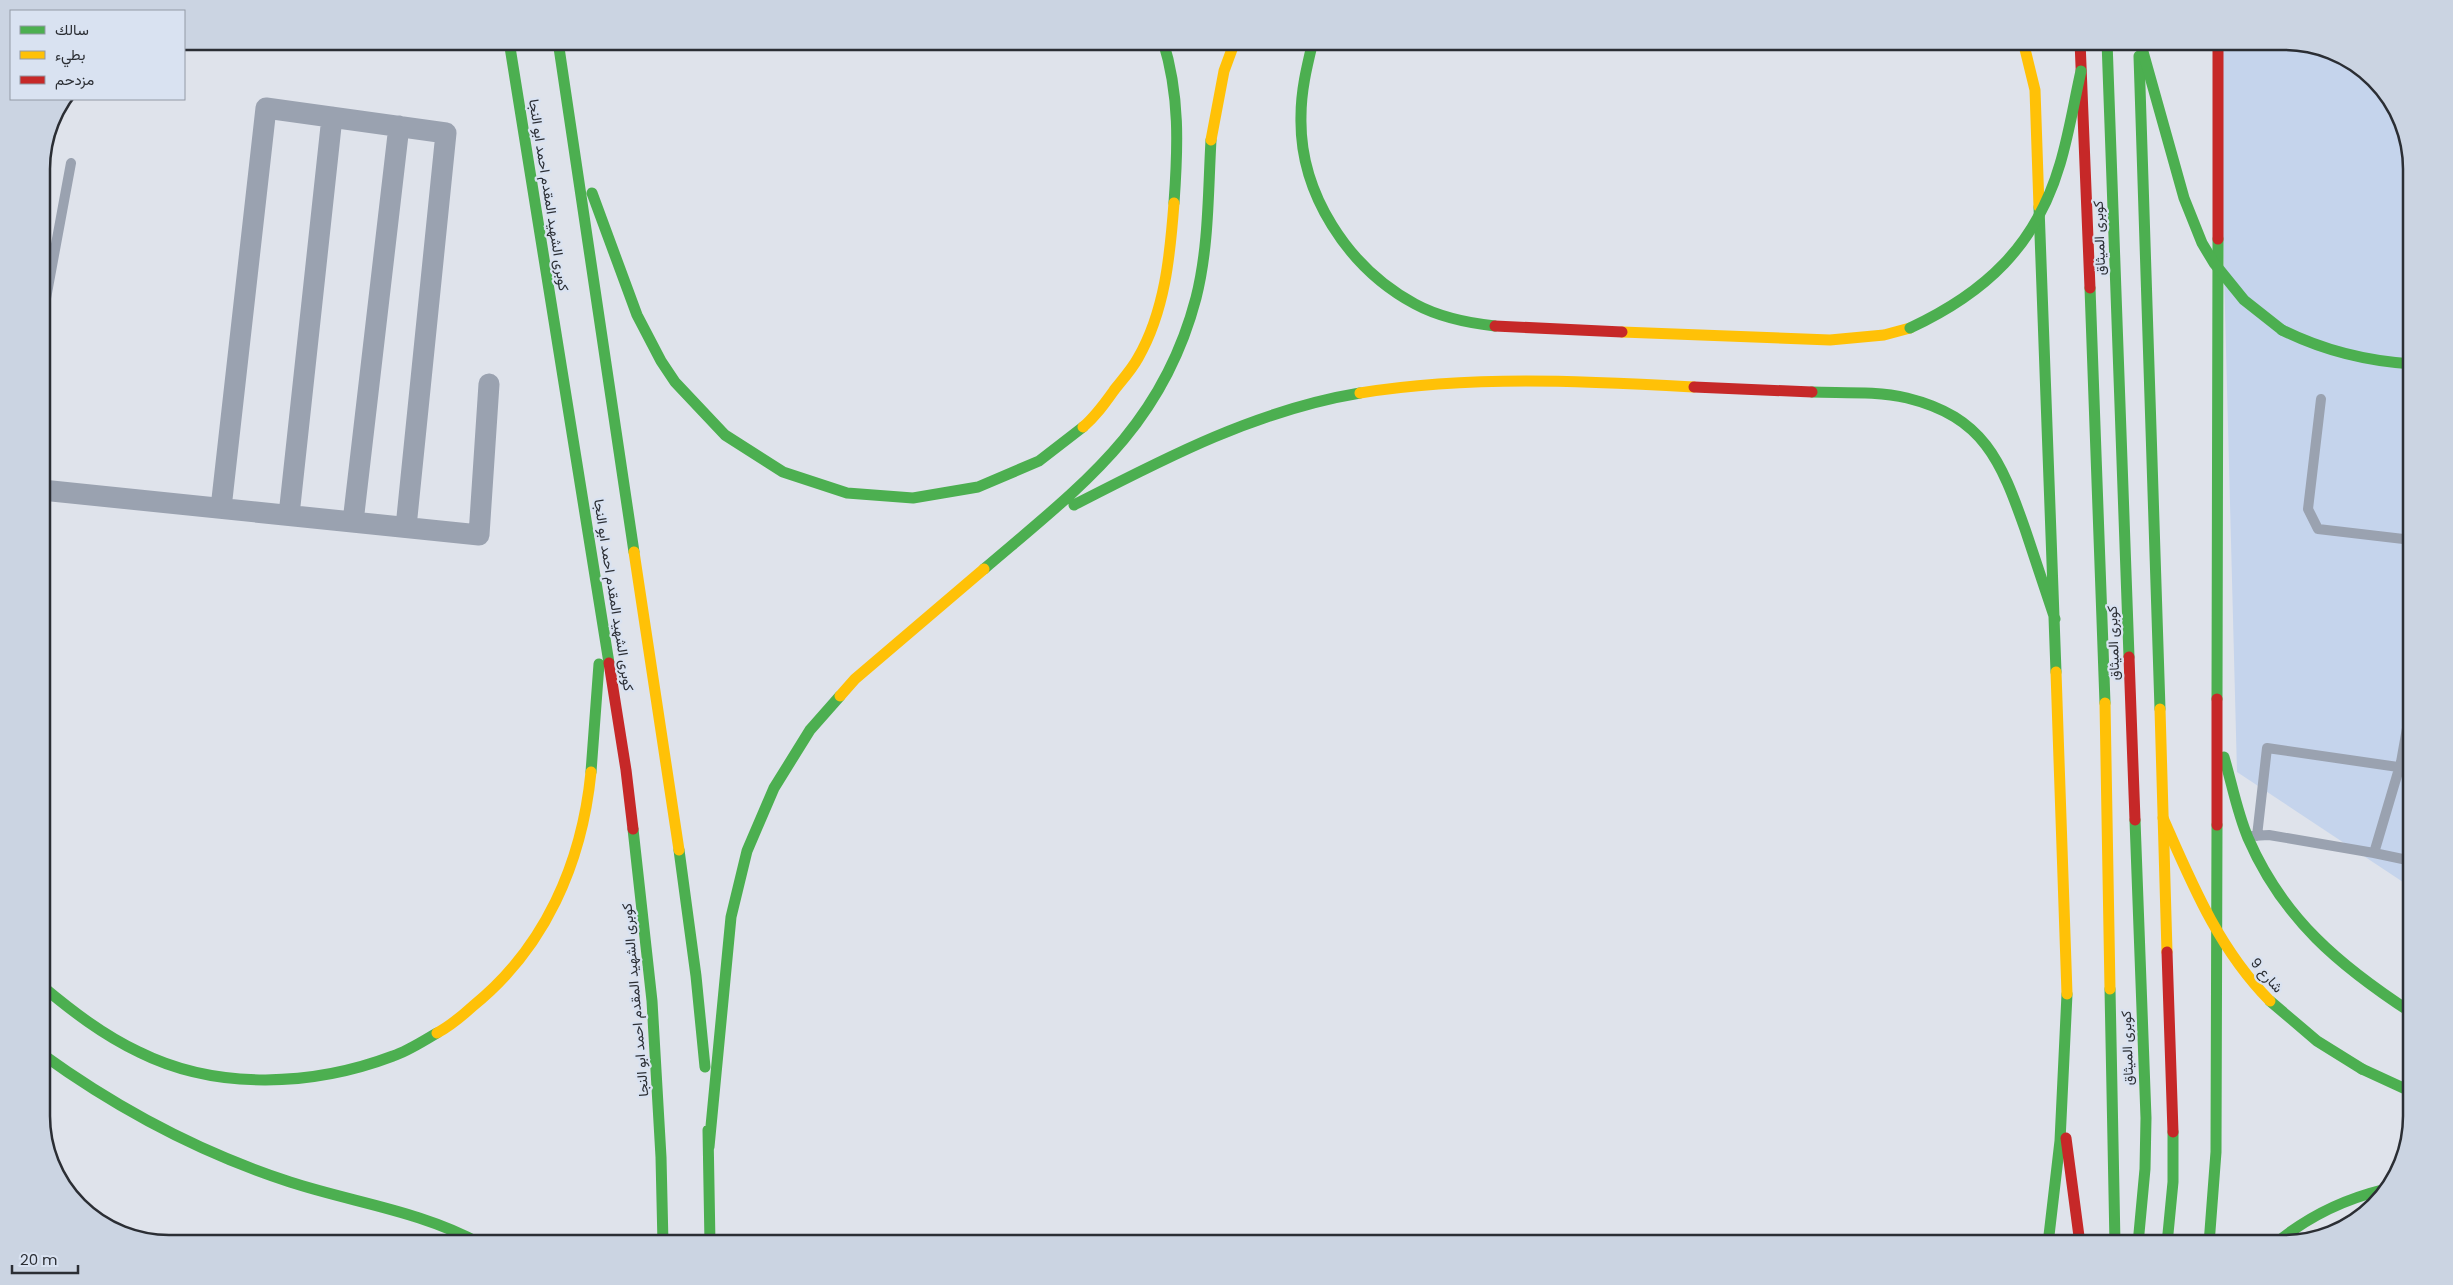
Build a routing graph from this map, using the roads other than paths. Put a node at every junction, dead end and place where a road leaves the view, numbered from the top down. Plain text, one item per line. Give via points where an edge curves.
1 (510, 50) edge
2 (559, 50) edge
3 (1166, 50) edge
4 (1232, 50) edge
5 (1310, 50) edge
6 (2025, 50) edge
7 (2080, 50) edge
8 (2107, 50) edge
9 (2139, 50) edge
10 (2142, 50) edge
11 (2218, 50) edge
12 (2081, 71) junction
13 (332, 117) junction
14 (399, 126) junction
15 (573, 142) junction
16 (71, 163) dead end
17 (50, 277) edge
18 (2403, 363) edge
19 (489, 384) dead end
20 (2321, 399) dead end
21 (50, 491) edge
22 (221, 508) junction
23 (289, 515) junction
24 (352, 522) junction
25 (1035, 525) junction
26 (406, 527) junction
27 (2403, 539) edge
28 (603, 618) junction
29 (2055, 619) junction
30 (2216, 729) junction
31 (2403, 750) edge
32 (2400, 767) junction
33 (2403, 768) edge
34 (2163, 818) junction
35 (2252, 836) junction
36 (2374, 853) junction
37 (2403, 859) edge
38 (50, 992) edge
39 (2403, 1007) edge
40 (50, 1060) edge
41 (2403, 1088) edge
42 (2062, 1106) junction
43 (709, 1147) junction
44 (2376, 1191) edge
45 (464, 1235) edge
46 (663, 1235) edge
47 (710, 1235) edge
48 (2049, 1235) edge
49 (2079, 1235) edge
50 (2115, 1235) edge
51 (2139, 1235) edge
52 (2169, 1235) edge
53 (2210, 1235) edge
54 (2288, 1235) edge

1 - 28 main road, كوبرى الشهيد المقدم احمد ابو النجا
2 - 15 main road, كوبرى الشهيد المقدم احمد ابو النجا
3 - 15 main road via 1174,78 1179,132 1168,275 1151,332 1116,392 1084,428 1061,447 1010,477 953,494 894,500 838,491 785,472 736,443 714,425 676,383 647,334
4 - 25 main road via 1212,127 1202,266 1196,297 1177,354 1148,409 1130,434 1089,479
5 - 12 main road, bridge via 1303,76 1300,125 1306,166 1316,197 1327,219 1356,259 1381,282 1415,304 1461,321 1510,327 1830,340 1884,335 1910,328 1959,304 2001,270 2046,203 2056,177
6 - 29 main road via 2035,90
7 - 12 main road
8 - 51 main road, كوبرى الميثاق via 2146,1118
9 - 34 main road, bridge
10 - 18 main road, bridge via 2184,198 2202,243 2239,294 2282,330 2303,342 2348,358
11 - 30 main road
12 - 50 main road via 2104,650
13 - 14 street
13 - 22 street via 266,108
13 - 23 street
14 - 24 street
14 - 26 street via 446,133
15 - 43 main road, كوبرى الشهيد المقدم احمد ابو النجا via 696,976
16 - 17 lane
19 - 26 street via 479,535
20 - 27 lane via 2308,508 2318,529
21 - 22 street
22 - 23 street
23 - 24 street
24 - 26 street
25 - 29 main road via 1225,431 1308,404 1394,387 1446,381 1524,379 1889,395 1940,409 1970,428 1994,455 2010,486
25 - 43 main road via 855,679 810,730 774,788 747,850 731,917
28 - 38 main road via 588,798 579,843 564,886 551,914 517,965 496,988 449,1027 395,1056 359,1069 306,1080 245,1080 185,1069 128,1047 101,1032
28 - 46 main road, كوبرى الشهيد المقدم احمد ابو النجا via 645,924 658,1079
29 - 42 main road via 2067,969
30 - 35 main road
30 - 53 main road via 2216,1152
31 - 32 lane
32 - 33 lane
32 - 35 lane via 2267,748
32 - 36 lane
34 - 41 main road, شارع 9, bridge via 2213,926 2246,976 2287,1019 2311,1038 2362,1069
34 - 52 main road via 2173,1137
35 - 36 lane via 2269,835
35 - 39 main road via 2273,886 2307,932 2348,971
36 - 37 lane
40 - 45 main road via 108,1100 197,1147 292,1183 415,1214
42 - 48 main road
42 - 49 main road
43 - 47 main road
44 - 54 main road via 2319,1212

